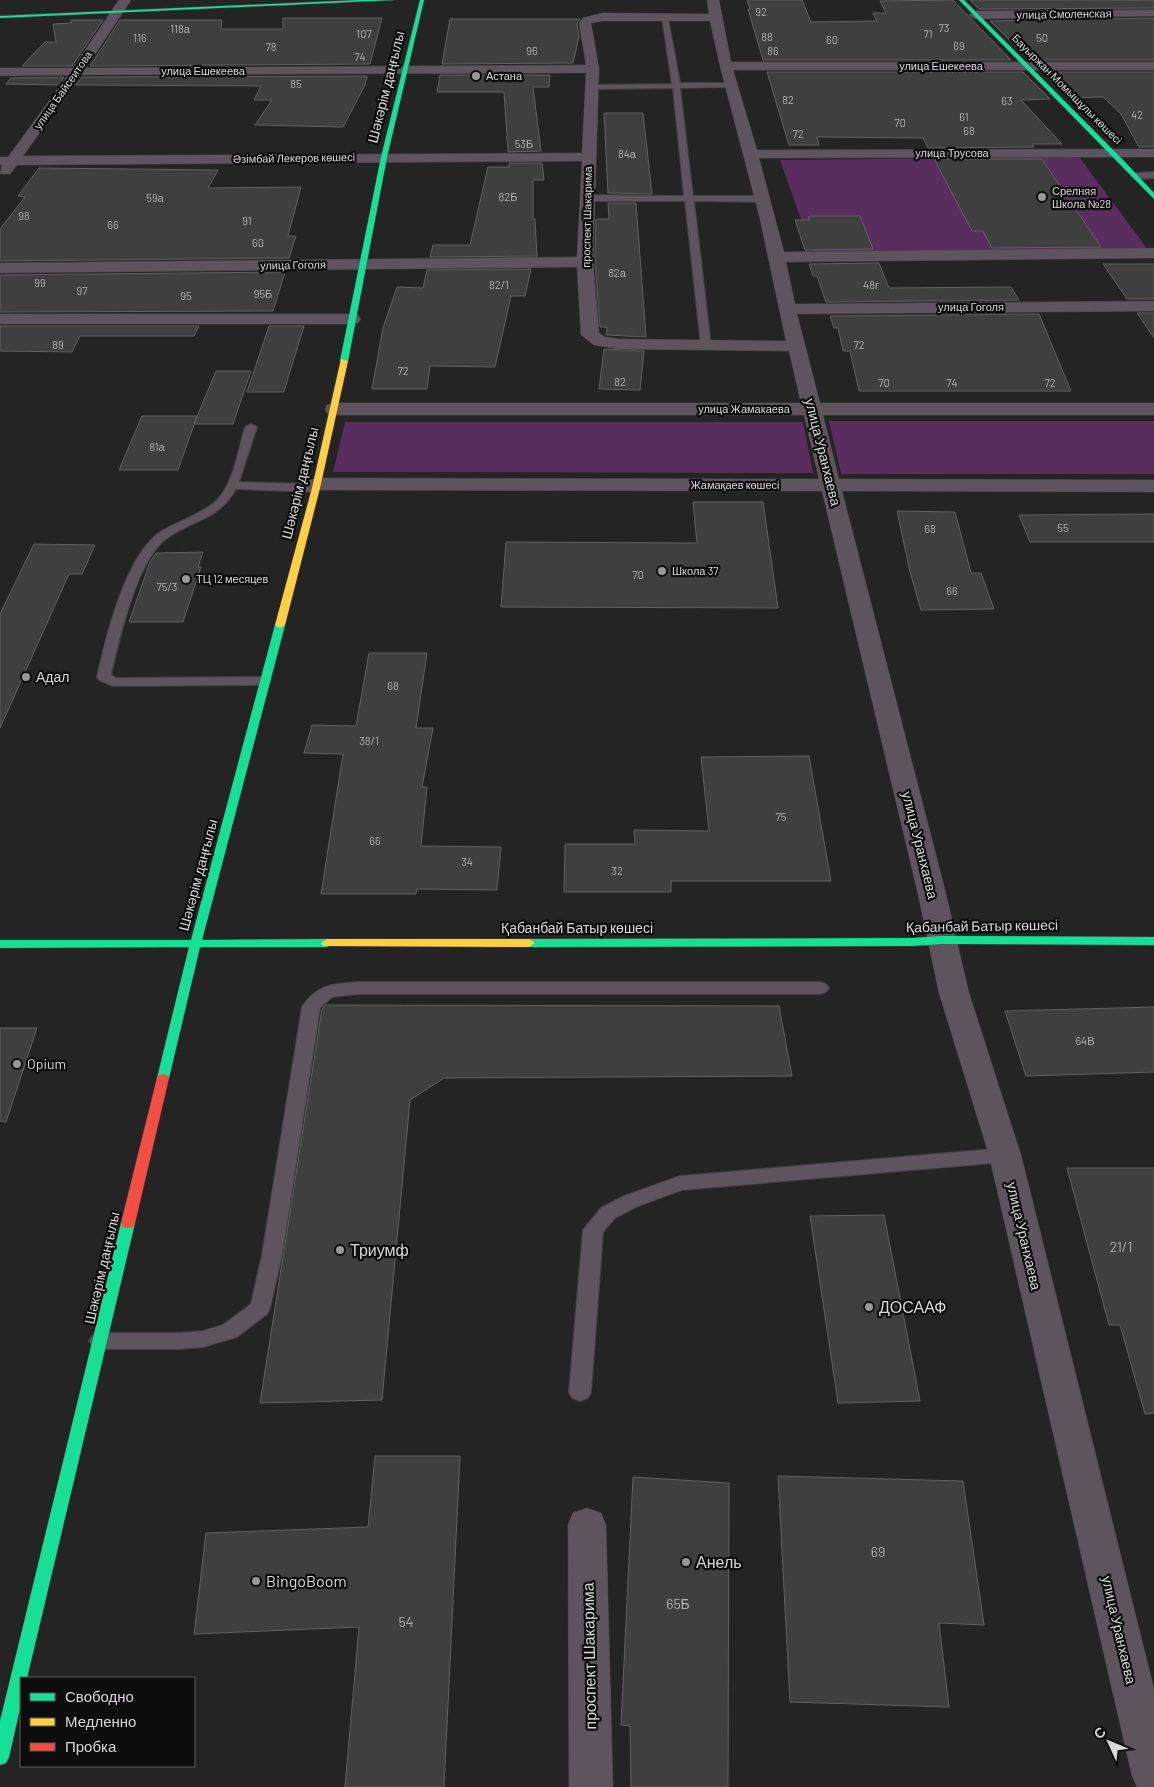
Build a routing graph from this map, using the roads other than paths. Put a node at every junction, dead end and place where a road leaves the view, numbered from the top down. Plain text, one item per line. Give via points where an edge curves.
1 (125, 0) edge
2 (392, 0) edge
3 (422, 0) edge
4 (961, 0) edge
5 (714, 9) edge
6 (117, 12) junction
7 (1154, 12) edge
8 (975, 14) junction
9 (0, 17) edge
10 (665, 18) junction
11 (1027, 66) junction
12 (1154, 66) edge
13 (406, 69) junction
14 (594, 69) junction
15 (0, 72) edge
16 (77, 72) junction
17 (729, 76) junction
18 (676, 85) junction
19 (593, 87) junction
20 (1112, 153) junction
21 (751, 154) junction
22 (1154, 154) edge
23 (384, 157) junction
24 (588, 157) junction
25 (6, 161) edge
26 (1154, 175) edge
27 (1135, 176) junction
28 (0, 178) edge
29 (1153, 195) edge
30 (587, 198) junction
31 (688, 199) junction
32 (763, 199) junction
33 (1154, 253) edge
34 (778, 257) junction
35 (585, 262) junction
36 (362, 265) junction
37 (0, 268) edge
38 (1154, 306) edge
39 (787, 309) junction
40 (352, 318) junction
41 (0, 319) edge
42 (706, 346) junction
43 (797, 346) junction
44 (334, 409) junction
45 (812, 409) junction
46 (1154, 410) edge
47 (251, 427) dead end
48 (232, 485) junction
49 (316, 486) junction
50 (831, 486) junction
51 (1154, 486) edge
52 (264, 681) junction
53 (942, 940) junction
54 (1154, 940) edge
55 (0, 944) edge
56 (195, 945) junction
57 (820, 988) dead end
58 (1005, 1155) junction
59 (100, 1341) junction
60 (580, 1392) dead end
61 (587, 1525) dead end
62 (0, 1757) edge
63 (1154, 1776) edge
64 (591, 1787) edge

1 - 6 street, улица Байсеитова
2 - 6 main road
3 - 13 main road, Шәкәрім даңғылы
4 - 8 main road, Бауыржан Момышұлы көшесі
5 - 10 street, проспект Шакарима
5 - 17 street, улица Уранхаева
6 - 9 main road
6 - 16 street, улица Байсеитова
7 - 8 street, улица Смоленская
8 - 11 main road, Бауыржан Момышұлы көшесі
10 - 14 street, проспект Шакарима via 602,17 587,20
10 - 18 lane
11 - 12 street, улица Ешекеева
11 - 17 street, улица Ешекеева
11 - 20 main road, Бауыржан Момышұлы көшесі
13 - 14 street, улица Ешекеева
13 - 16 street, улица Ешекеева
13 - 23 main road, Шәкәрім даңғылы
14 - 19 street, проспект Шакарима
15 - 16 street, улица Ешекеева
16 - 25 street, улица Байсеитова
17 - 18 lane
17 - 21 street, улица Уранхаева
18 - 19 lane
18 - 31 lane
19 - 24 street, проспект Шакарима
20 - 21 street, улица Трусова
20 - 22 street, улица Трусова
20 - 27 main road, Бауыржан Момышұлы көшесі
21 - 32 street, улица Уранхаева
23 - 24 street, Әзімбай Лекеров көшесі
23 - 25 street, Әзімбай Лекеров көшесі
23 - 36 main road, Шәкәрім даңғылы
24 - 30 street, проспект Шакарима
25 - 28 street, улица Байсеитова
26 - 27 lane
27 - 29 main road, Бауыржан Момышұлы көшесі
30 - 31 lane
30 - 35 street, проспект Шакарима
31 - 32 lane
31 - 42 lane
32 - 34 street, улица Уранхаева
33 - 34 street
34 - 39 street, улица Уранхаева
35 - 36 street, улица Гоголя
35 - 42 street, проспект Шакарима via 590,335 600,341 619,344
36 - 37 street, улица Гоголя
36 - 40 main road, Шәкәрім даңғылы
38 - 39 street, улица Гоголя
39 - 43 street, улица Уранхаева
40 - 41 street
40 - 44 main road, Шәкәрім даңғылы
42 - 43 street, проспект Шакарима
43 - 45 street, улица Уранхаева
44 - 45 street, улица Жамакаева
44 - 49 main road, Шәкәрім даңғылы
45 - 46 street, улица Жамакаева
45 - 50 street, улица Уранхаева
47 - 48 lane
48 - 49 lane
48 - 52 lane via 220,503 196,519 163,534 152,545 127,598 104,677 113,682
49 - 50 street, Жамақаев көшесі
49 - 52 main road, Шәкәрім даңғылы
50 - 51 street, Жамақаев көшесі
50 - 53 street, улица Уранхаева
52 - 56 main road, Шәкәрім даңғылы
53 - 54 main road, Қабанбай Батыр көшесі
53 - 56 main road, Қабанбай Батыр көшесі
53 - 58 street, улица Уранхаева via 954,993
55 - 56 main road, Қабанбай Батыр көшесі
56 - 59 main road, Шәкәрім даңғылы
57 - 59 lane via 368,988 325,992 311,1007 272,1255 260,1308 230,1331 203,1339
58 - 60 lane via 680,1183 608,1213 592,1230
58 - 63 street, улица Уранхаева
59 - 62 main road, Шәкәрім даңғылы
61 - 64 street, проспект Шакарима

